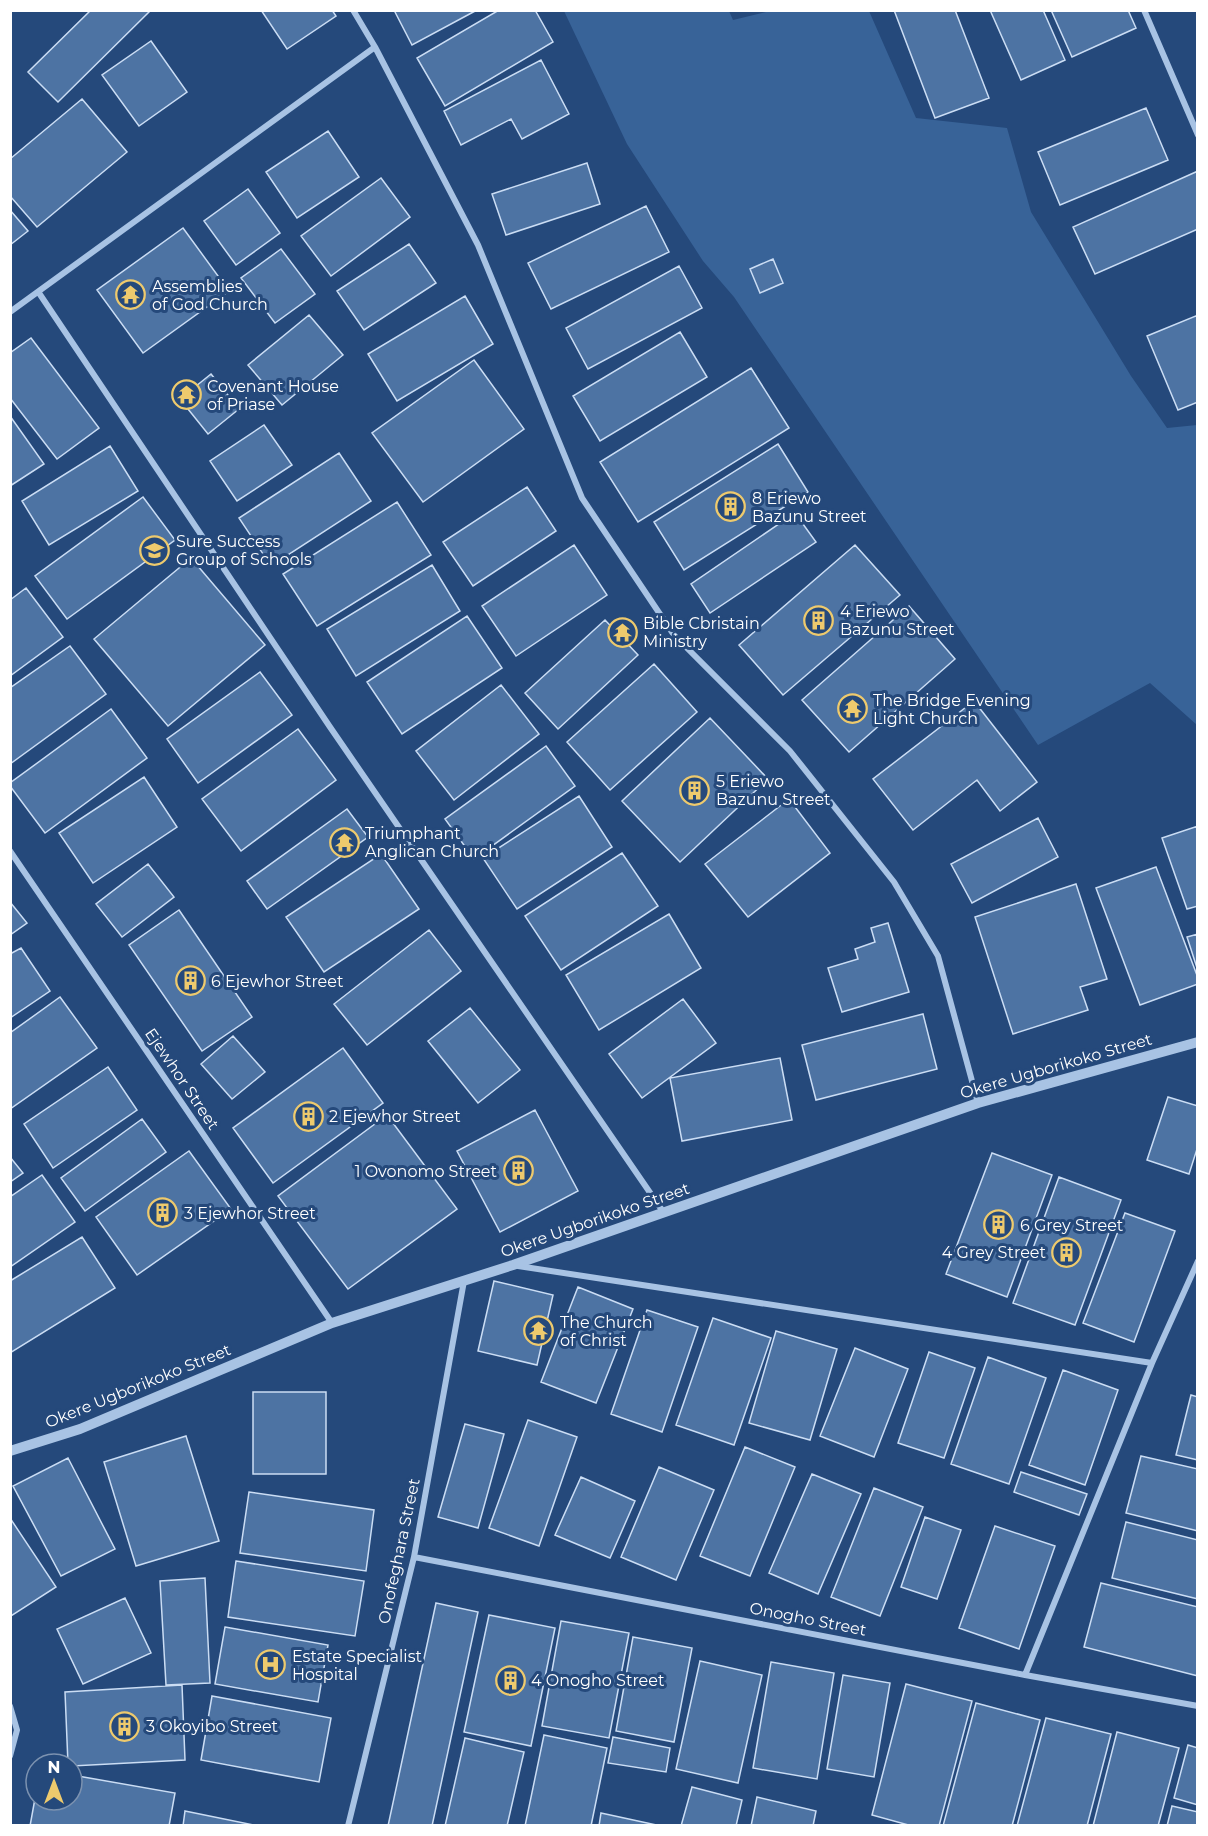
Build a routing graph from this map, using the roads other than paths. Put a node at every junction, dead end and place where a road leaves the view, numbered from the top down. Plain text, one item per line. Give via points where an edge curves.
1 (353, 10) edge
2 (1144, 10) edge
3 (375, 47) junction
4 (1197, 135) edge
5 (39, 293) junction
6 (10, 312) edge
7 (10, 851) edge
8 (1197, 1042) edge
9 (978, 1103) junction
10 (664, 1213) junction
11 (1197, 1261) edge
12 (513, 1265) junction
13 (465, 1280) junction
14 (332, 1323) junction
15 (1152, 1363) junction
16 (12, 1448) edge
17 (414, 1557) junction
18 (1025, 1675) junction
19 (10, 1706) edge
20 (1197, 1706) edge
21 (10, 1756) edge
22 (348, 1826) edge

1 - 3 street
2 - 4 street
3 - 5 street
3 - 9 street via 478,245 582,498 674,635 790,751 894,882 938,956
5 - 6 street
5 - 10 street
7 - 14 street, Ejewhor Street
8 - 9 street, Okere Ugborikoko Street
9 - 10 street, Okere Ugborikoko Street
10 - 12 street, Okere Ugborikoko Street
11 - 15 street
12 - 13 street, Okere Ugborikoko Street
12 - 15 street
13 - 14 street, Okere Ugborikoko Street
13 - 17 street, Onofeghara Street
14 - 16 street, Okere Ugborikoko Street via 80,1429
15 - 18 street
17 - 18 street, Onogho Street
17 - 22 street, Onofeghara Street
18 - 20 street, Onogho Street
19 - 21 street via 16,1730

